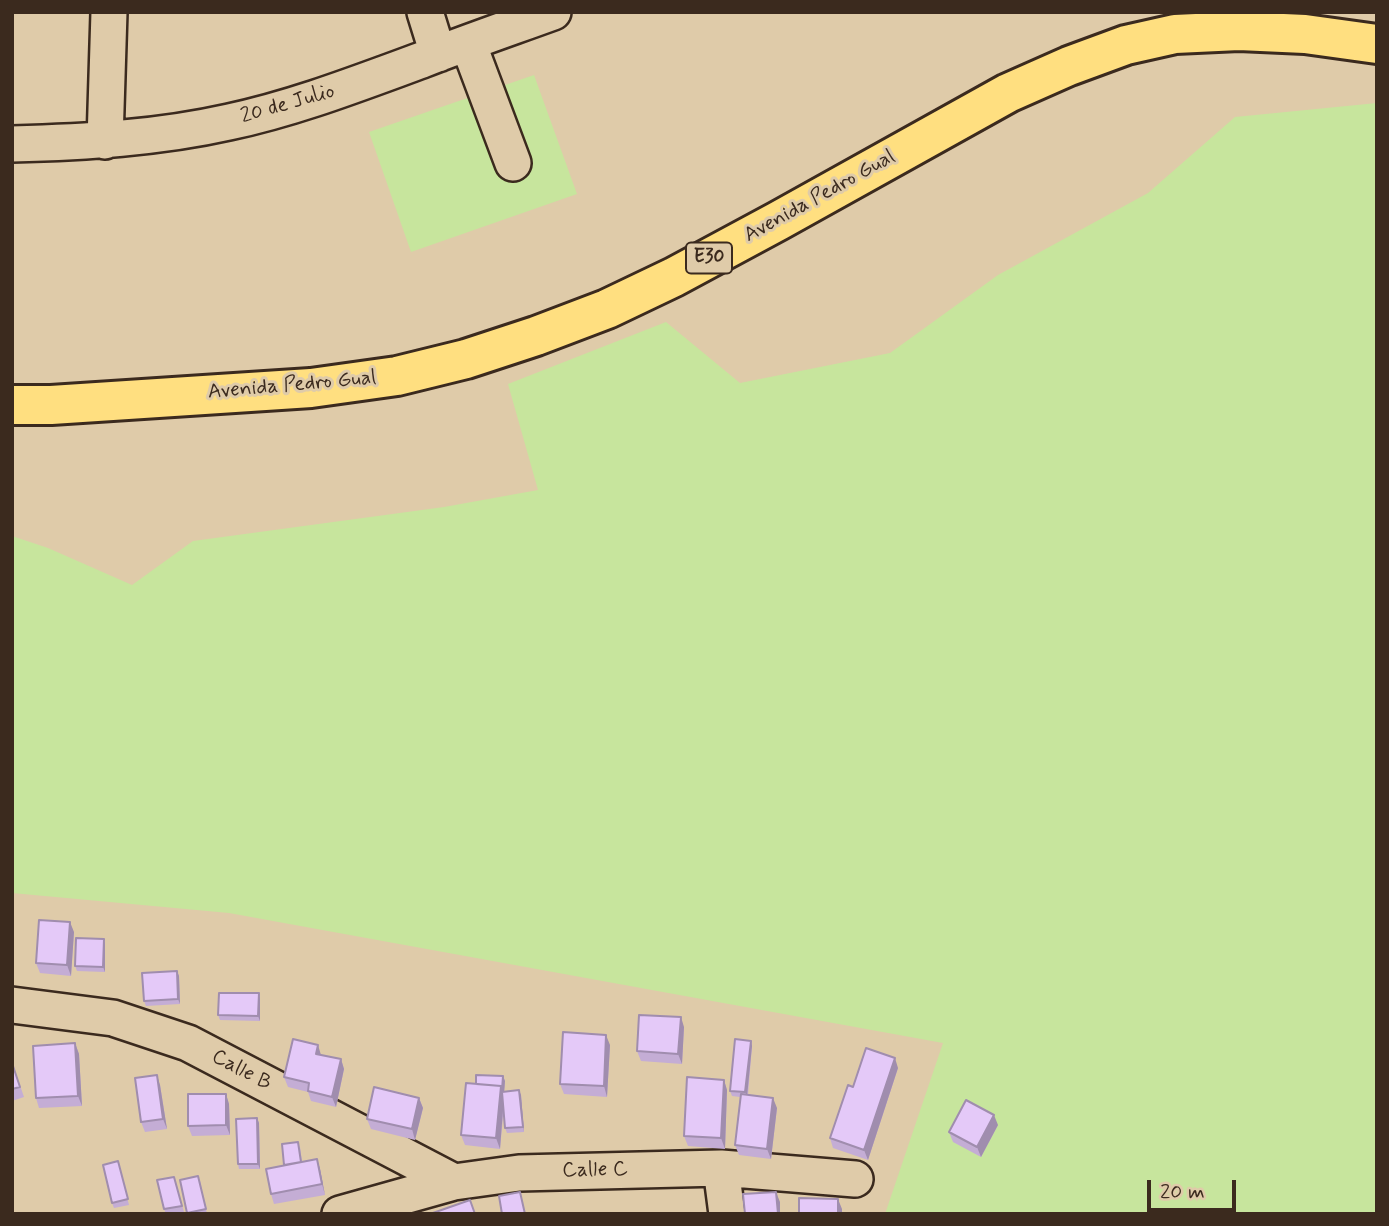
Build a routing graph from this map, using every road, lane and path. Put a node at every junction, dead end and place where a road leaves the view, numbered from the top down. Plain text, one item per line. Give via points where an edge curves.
1 (109, 12) edge
2 (425, 12) edge
3 (552, 12) edge
4 (1377, 44) edge
5 (453, 48) junction
6 (105, 141) junction
7 (12, 144) edge
8 (513, 163) dead end
9 (12, 405) edge
10 (12, 1005) edge
11 (721, 1168) junction
12 (855, 1179) dead end
13 (454, 1182) junction
14 (340, 1214) edge
15 (727, 1214) edge

1 - 6 street
2 - 5 street
3 - 5 street, 20 de Julio
4 - 9 highway, Avenida Pedro Gual / E30 via 1239,31 1175,34 1126,45 1008,93 778,221 607,309 466,359 397,376 311,388
5 - 6 street, 20 de Julio via 354,85 230,122
5 - 8 street
6 - 7 street, 20 de Julio
10 - 13 street, Calle B via 113,1018 188,1043
11 - 12 street, Calle C
11 - 13 street, Calle C via 519,1173
11 - 15 street
13 - 14 street, Calle C

